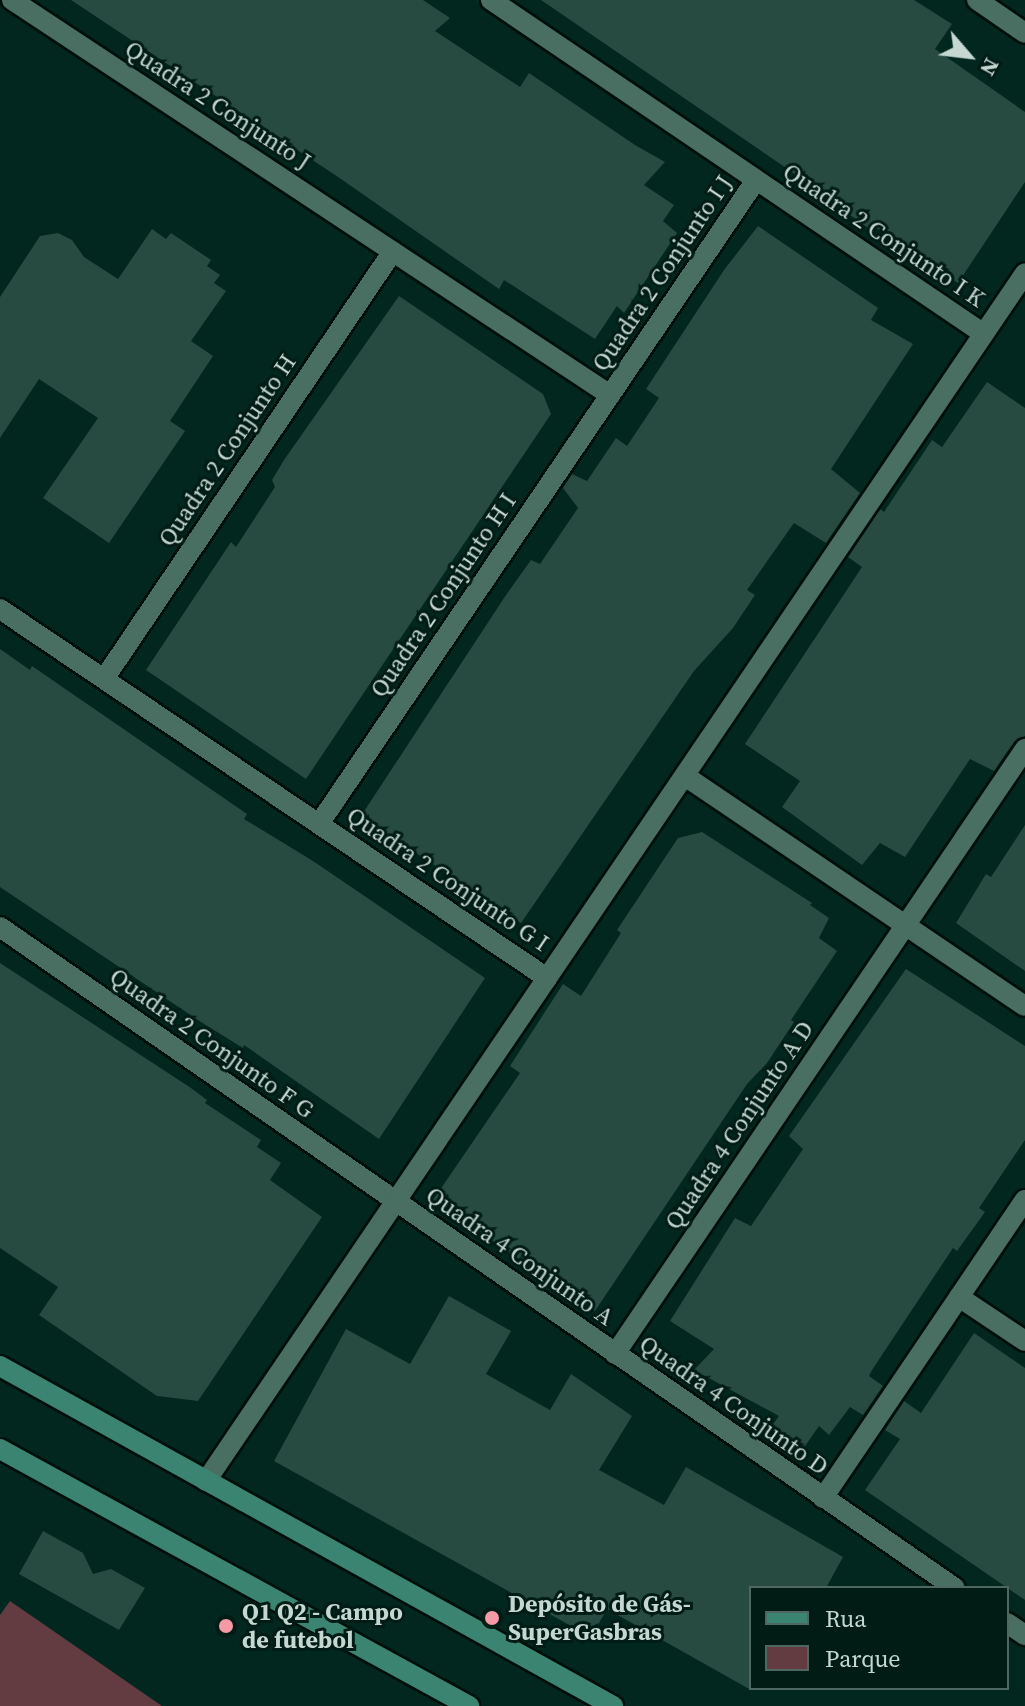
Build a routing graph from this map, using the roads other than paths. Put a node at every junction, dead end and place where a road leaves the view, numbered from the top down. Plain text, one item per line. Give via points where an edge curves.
1 (491, 0) edge
2 (977, 0) edge
3 (11, 2) edge
4 (1025, 33) edge
5 (756, 180) junction
6 (393, 251) junction
7 (1025, 273) edge
8 (984, 334) junction
9 (610, 395) junction
10 (0, 609) edge
11 (104, 679) junction
12 (1025, 749) edge
13 (685, 776) junction
14 (319, 824) junction
15 (906, 925) junction
16 (0, 927) edge
17 (547, 978) junction
18 (1025, 1006) edge
19 (1025, 1200) edge
20 (395, 1201) junction
21 (959, 1297) junction
22 (1025, 1341) edge
23 (615, 1354) junction
24 (0, 1366) edge
25 (0, 1449) edge
26 (206, 1481) junction
27 (823, 1498) junction
28 (952, 1586) edge
29 (469, 1706) edge
30 (613, 1706) edge

1 - 5 street, Quadra 2 Conjunto I K
2 - 4 street
3 - 6 street, Quadra 2 Conjunto J
5 - 8 street, Quadra 2 Conjunto I K
5 - 9 street, Quadra 2 Conjunto I J
6 - 9 street, Quadra 2 Conjunto J
6 - 11 street, Quadra 2 Conjunto H
7 - 8 street
8 - 13 street
9 - 14 street, Quadra 2 Conjunto H I
10 - 11 street, Quadra 2 Conjunto G I
11 - 14 street, Quadra 2 Conjunto G I
12 - 15 street, Quadra 4 Conjunto A D
13 - 15 street
13 - 17 street
14 - 17 street, Quadra 2 Conjunto G I
15 - 18 street
15 - 23 street, Quadra 4 Conjunto A D
16 - 20 street, Quadra 2 Conjunto F G
17 - 20 street
19 - 21 street
20 - 23 street, Quadra 4 Conjunto A
20 - 26 street
21 - 22 street
21 - 27 street
23 - 27 street, Quadra 4 Conjunto D
24 - 26 street
25 - 29 street
26 - 30 street
27 - 28 street, Quadra 4 Conjunto D

